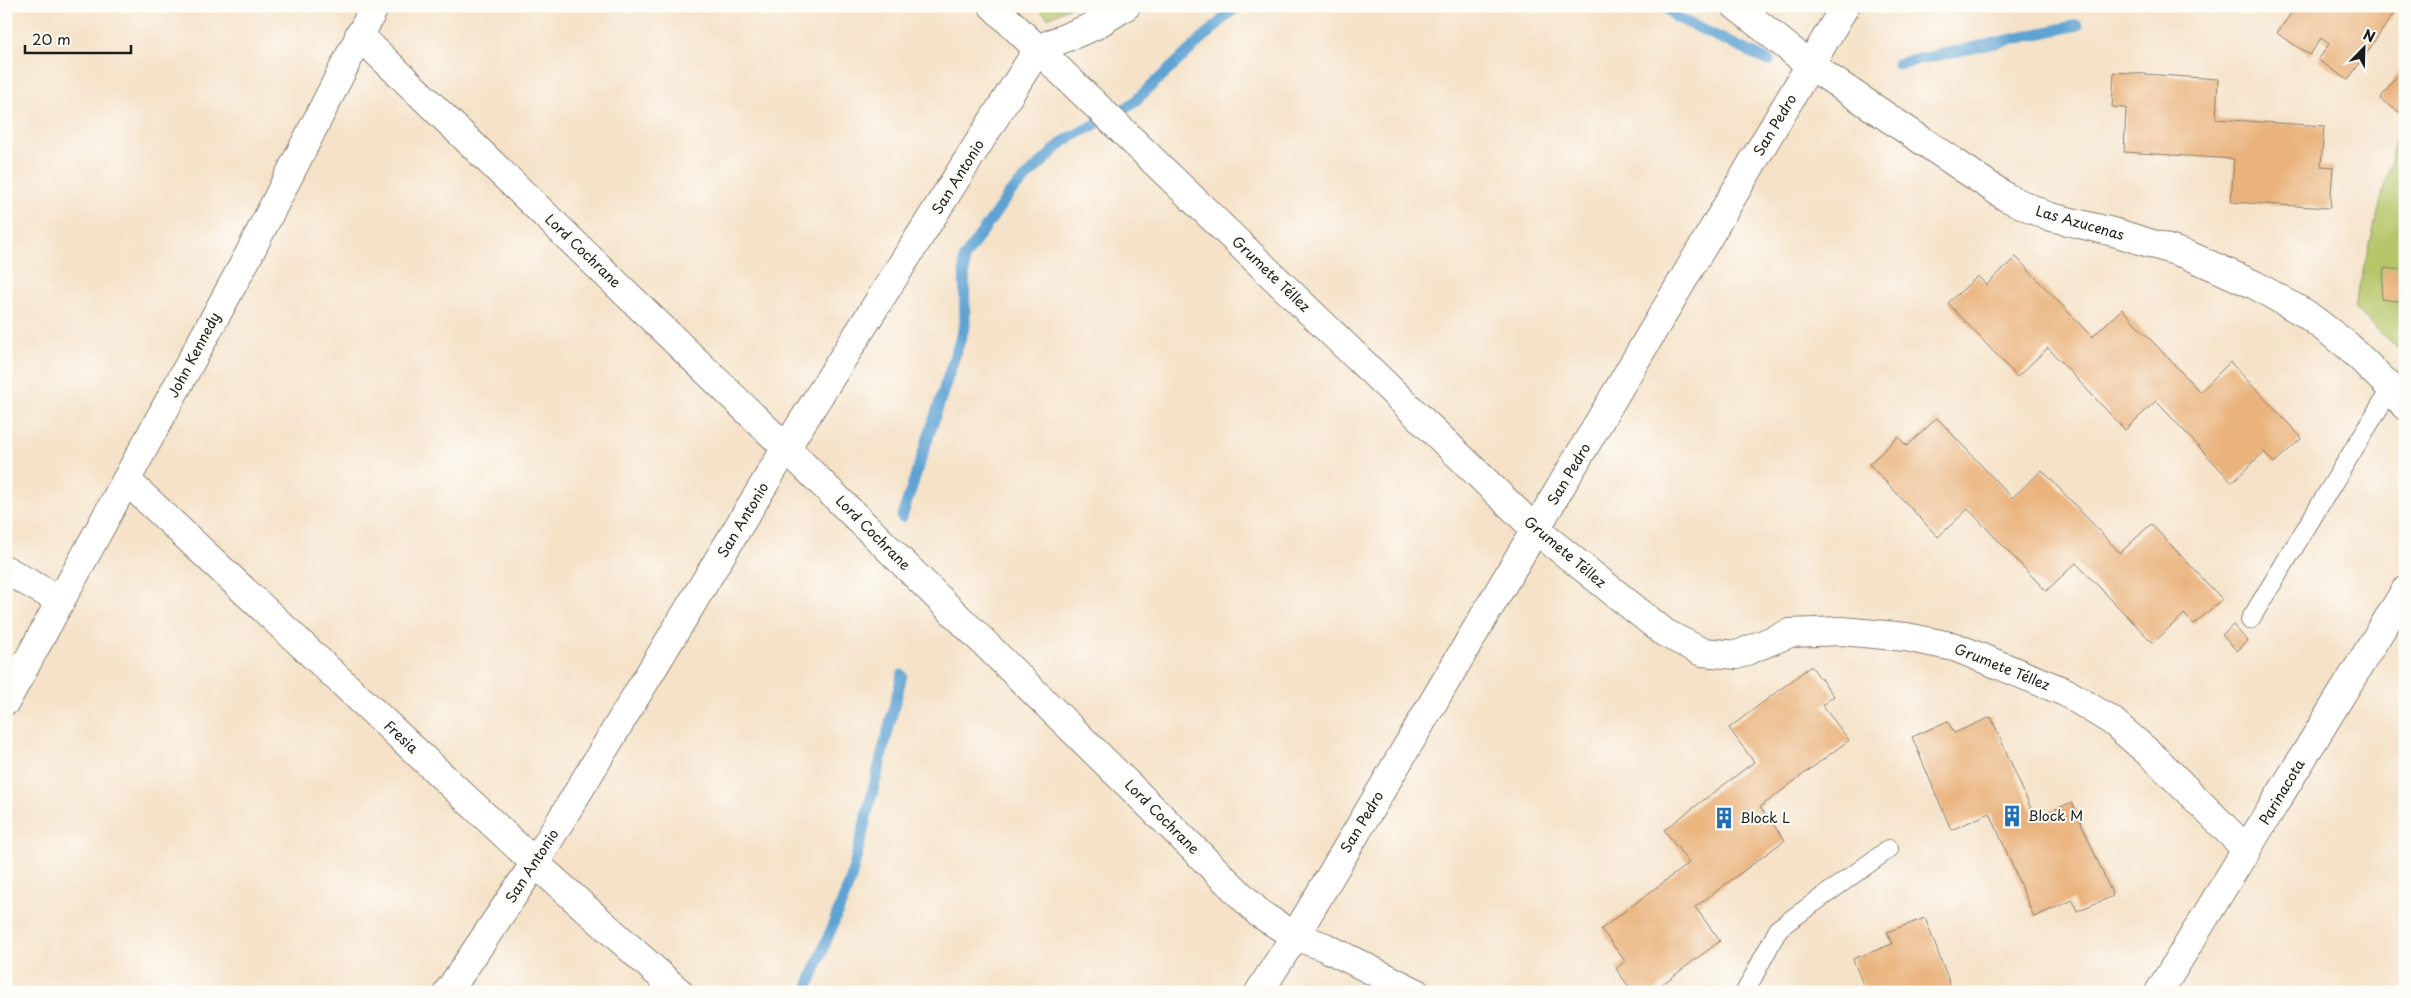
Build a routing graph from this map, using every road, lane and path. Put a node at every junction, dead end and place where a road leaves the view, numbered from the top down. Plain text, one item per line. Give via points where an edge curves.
1 (375, 6) edge
2 (994, 6) edge
3 (1126, 6) edge
4 (1736, 6) edge
5 (1845, 6) edge
6 (359, 34) junction
7 (1038, 50) junction
8 (1810, 65) junction
9 (2398, 397) edge
10 (786, 448) junction
11 (126, 480) junction
12 (1536, 530) junction
13 (6, 570) edge
14 (2405, 591) edge
15 (61, 601) junction
16 (2250, 620) dead end
17 (6, 701) edge
18 (1889, 849) dead end
19 (2247, 850) junction
20 (535, 863) junction
21 (1295, 936) junction
22 (448, 992) edge
23 (679, 992) edge
24 (1260, 992) edge
25 (1414, 992) edge
26 (1745, 992) edge
27 (2159, 992) edge

1 - 6 street, John Kennedy
2 - 7 street, Grumete Téllez
3 - 7 street via 1094,26
4 - 8 street, Las Azucenas
5 - 8 street, San Pedro
6 - 10 street, Lord Cochrane
6 - 11 street, John Kennedy via 246,260
7 - 10 street, San Antonio
7 - 12 street, Grumete Téllez
8 - 9 street, Las Azucenas via 2006,197 2047,216 2188,255 2255,285 2306,314 2347,345
8 - 12 street, San Pedro
9 - 16 lane
10 - 20 street, San Antonio
10 - 21 street, Lord Cochrane via 1260,914
11 - 15 street, John Kennedy
11 - 20 street, Fresia
12 - 19 street, Grumete Téllez via 1665,633 1702,652 1737,655 1790,633 1842,631 1906,637 1955,646 2057,689 2112,721 2157,760
12 - 21 street, San Pedro
13 - 15 street
14 - 19 street, Parinacota
15 - 17 street, John Kennedy
18 - 26 lane via 1780,928
19 - 27 street, Parinacota
20 - 22 street, San Antonio
20 - 23 street, Fresia
21 - 24 street, San Pedro
21 - 25 street, Lord Cochrane via 1325,947

